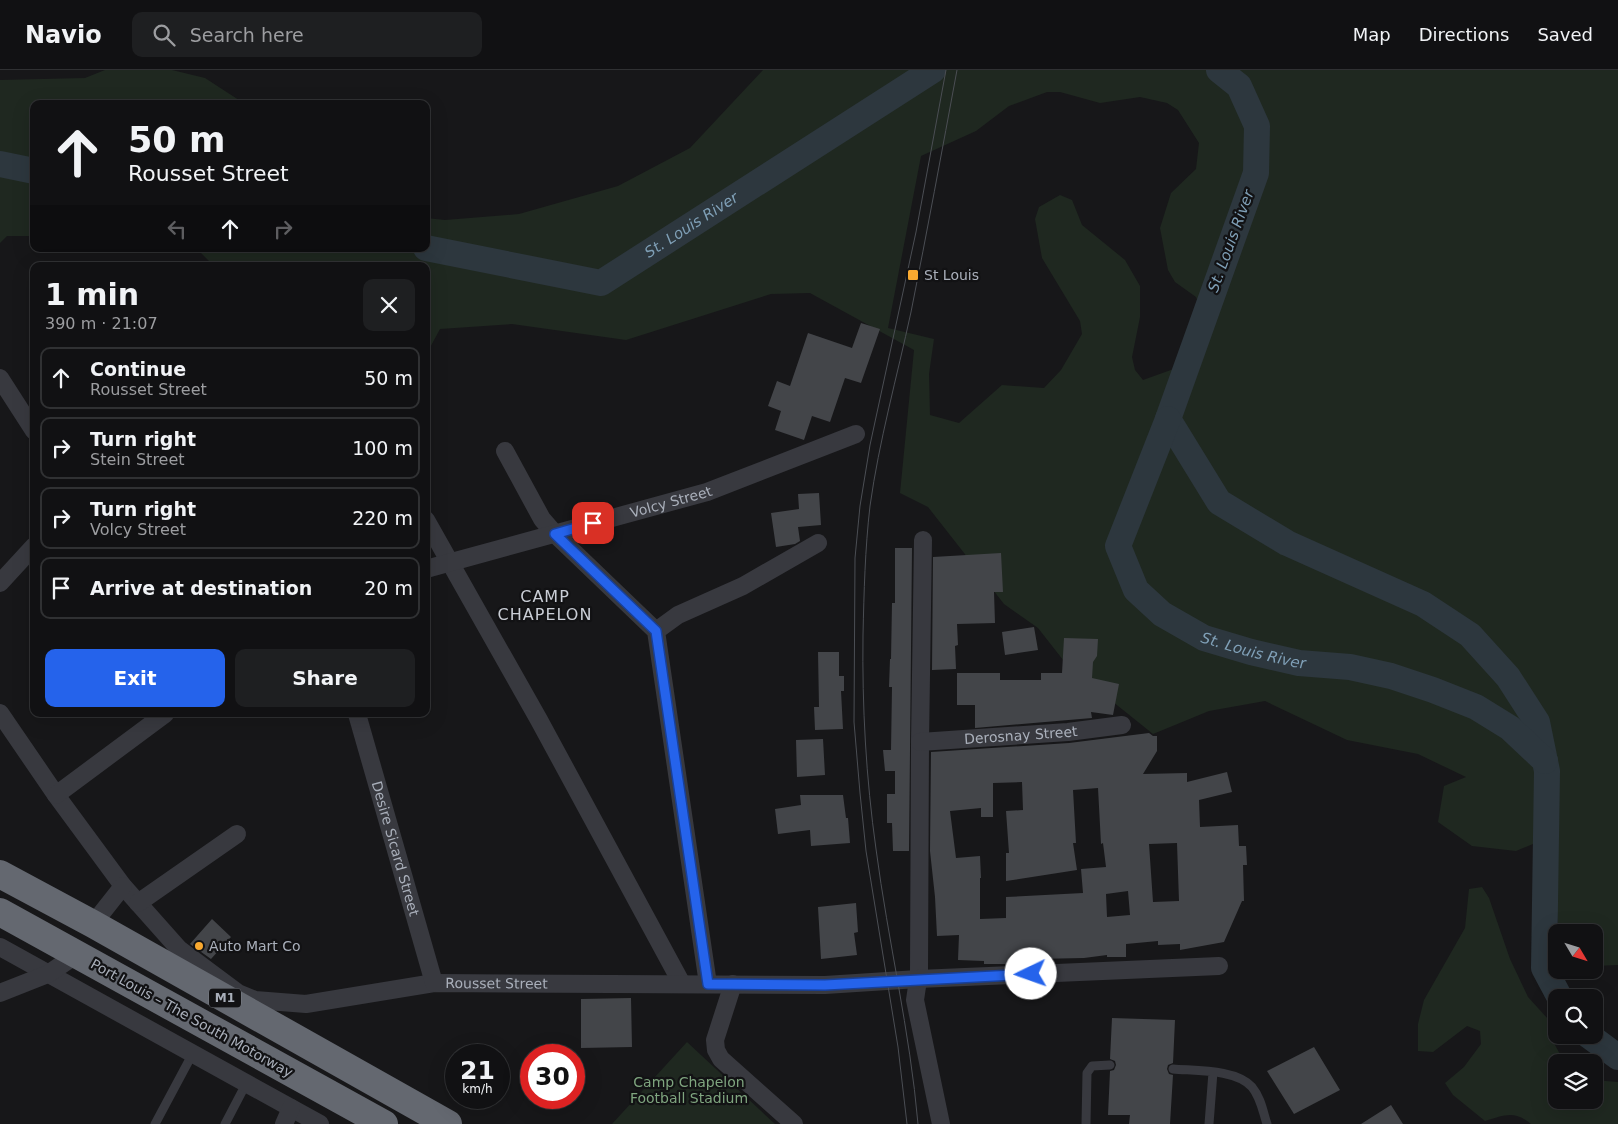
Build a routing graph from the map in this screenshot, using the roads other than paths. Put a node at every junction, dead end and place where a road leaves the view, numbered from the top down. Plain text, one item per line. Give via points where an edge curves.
1 (0, 378) edge
2 (30, 424) edge
3 (856, 434) dead end
4 (505, 451) dead end
5 (430, 527) edge
6 (555, 534) junction
7 (923, 540) dead end
8 (818, 543) dead end
9 (30, 550) edge
10 (450, 562) junction
11 (430, 568) edge
12 (0, 583) edge
13 (656, 631) junction
14 (0, 713) edge
15 (160, 717) edge
16 (358, 717) edge
17 (1122, 725) dead end
18 (920, 742) junction
19 (56, 795) junction
20 (237, 834) dead end
21 (0, 874) edge
22 (123, 886) junction
23 (138, 903) junction
24 (0, 912) edge
25 (93, 924) junction
26 (0, 947) edge
27 (76, 954) junction
28 (1219, 966) dead end
29 (48, 974) junction
30 (918, 979) junction
31 (434, 983) junction
32 (682, 984) junction
33 (708, 984) junction
34 (732, 984) junction
35 (0, 993) edge
36 (193, 1053) junction
37 (1110, 1065) dead end
38 (1173, 1069) dead end
39 (1213, 1072) junction
40 (247, 1082) junction
41 (288, 1116) edge
42 (155, 1124) edge
43 (225, 1124) edge
44 (320, 1124) edge
45 (384, 1124) edge
46 (448, 1124) edge
47 (794, 1124) edge
48 (941, 1124) edge
49 (1086, 1124) edge
50 (1209, 1124) edge
51 (1267, 1124) edge

1 - 2 street
3 - 6 street, Volcy Street via 707,492
4 - 6 street via 542,519
5 - 10 street
6 - 10 street, Volcy Street
6 - 13 street
7 - 18 street
8 - 13 street via 743,586 678,615
9 - 12 street
10 - 11 street, Volcy Street
10 - 32 street
13 - 33 street
14 - 19 street, Rousset Street
15 - 19 street
16 - 31 street, Desire Sicard Street
17 - 18 street, Derosnay Street
18 - 30 street
19 - 22 street, Rousset Street
20 - 23 street
21 - 25 highway, M1
22 - 23 street, Rousset Street
22 - 25 street
23 - 31 street, Rousset Street via 179,949 238,993 254,1000 306,1004
24 - 27 highway, Port Louis – The South Motorway / M1
25 - 46 highway, M1
26 - 29 street
27 - 29 street
27 - 45 highway, Port Louis – The South Motorway / M1
28 - 30 street, Rousset Street
29 - 35 street
29 - 36 street
30 - 34 street, Rousset Street via 825,985
30 - 48 street via 915,1000
31 - 32 street, Rousset Street
32 - 33 street, Rousset Street
33 - 34 street, Rousset Street
34 - 47 street via 715,1040 716,1050 721,1059
36 - 40 street
36 - 42 lane
37 - 49 lane via 1092,1066 1087,1073
38 - 39 lane
39 - 50 lane
39 - 51 lane via 1243,1079 1253,1088
40 - 41 street
40 - 43 lane
41 - 44 street

